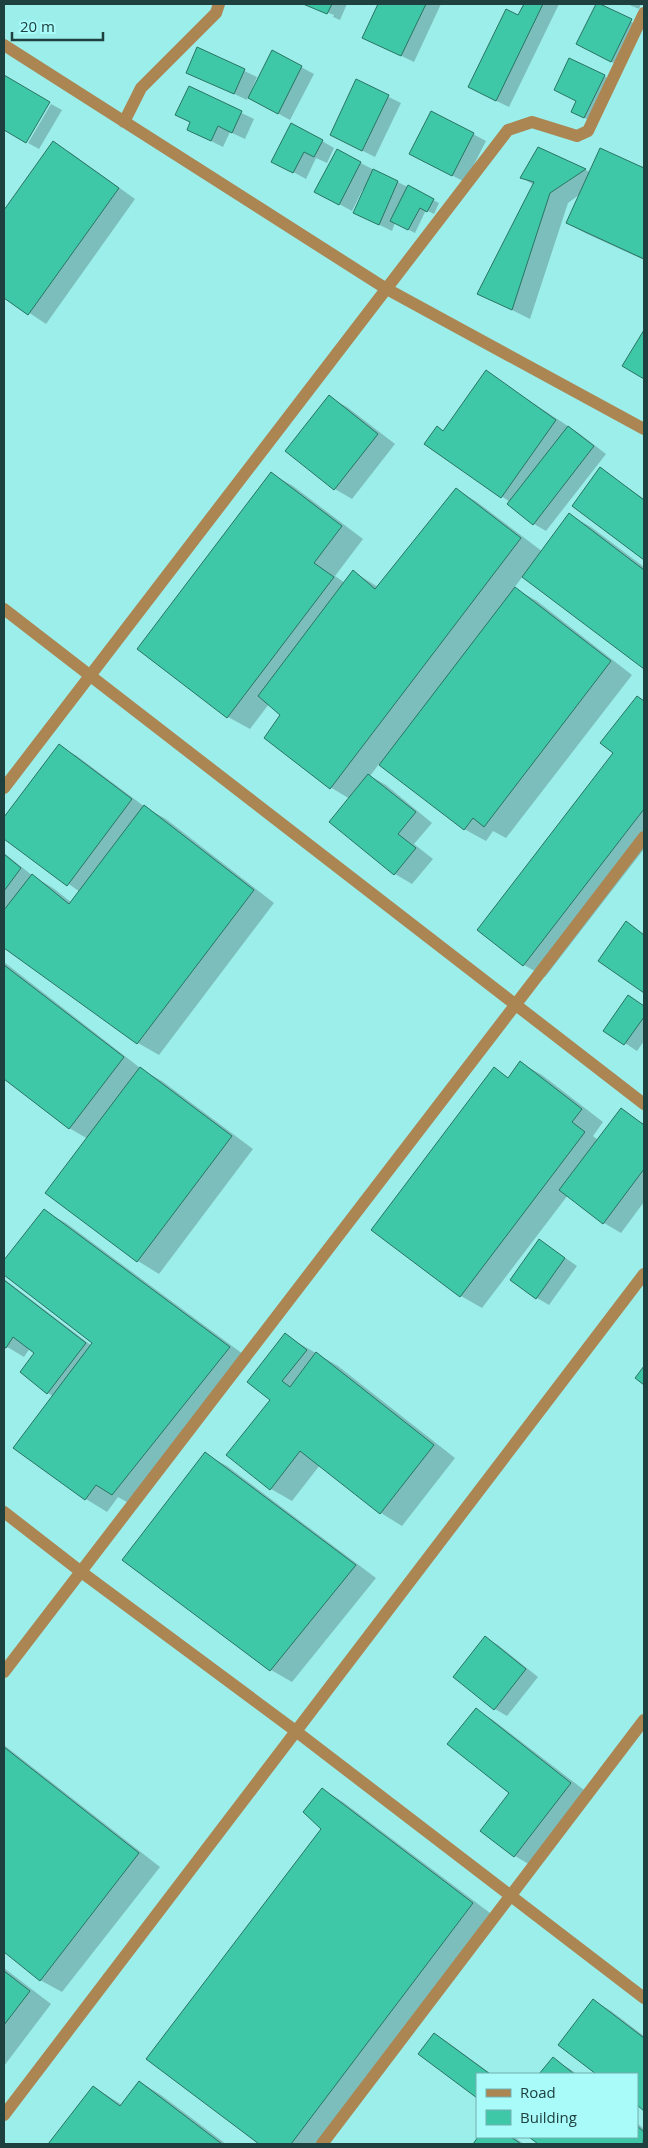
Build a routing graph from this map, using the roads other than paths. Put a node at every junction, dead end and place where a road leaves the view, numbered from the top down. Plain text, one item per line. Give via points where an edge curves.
1 (219, 4) edge
2 (644, 13) edge
3 (4, 45) edge
4 (124, 122) junction
5 (385, 288) junction
6 (644, 429) edge
7 (4, 609) edge
8 (90, 675) junction
9 (4, 788) edge
10 (644, 837) edge
11 (516, 1005) junction
12 (644, 1104) edge
13 (644, 1274) edge
14 (4, 1512) edge
15 (80, 1571) junction
16 (4, 1672) edge
17 (644, 1720) edge
18 (297, 1732) junction
19 (512, 1896) junction
20 (644, 1998) edge
21 (4, 2116) edge
22 (322, 2144) edge

1 - 4 street via 216,13 141,88
2 - 5 street via 588,131 577,136 532,122 508,130
3 - 4 street
4 - 5 street
5 - 6 street
5 - 8 street
7 - 8 street
8 - 9 street
8 - 11 street
10 - 11 street
11 - 12 street
11 - 15 street
13 - 18 street
14 - 15 street
15 - 16 street
15 - 18 street
17 - 19 street
18 - 19 street
18 - 21 street
19 - 20 street
19 - 22 street

